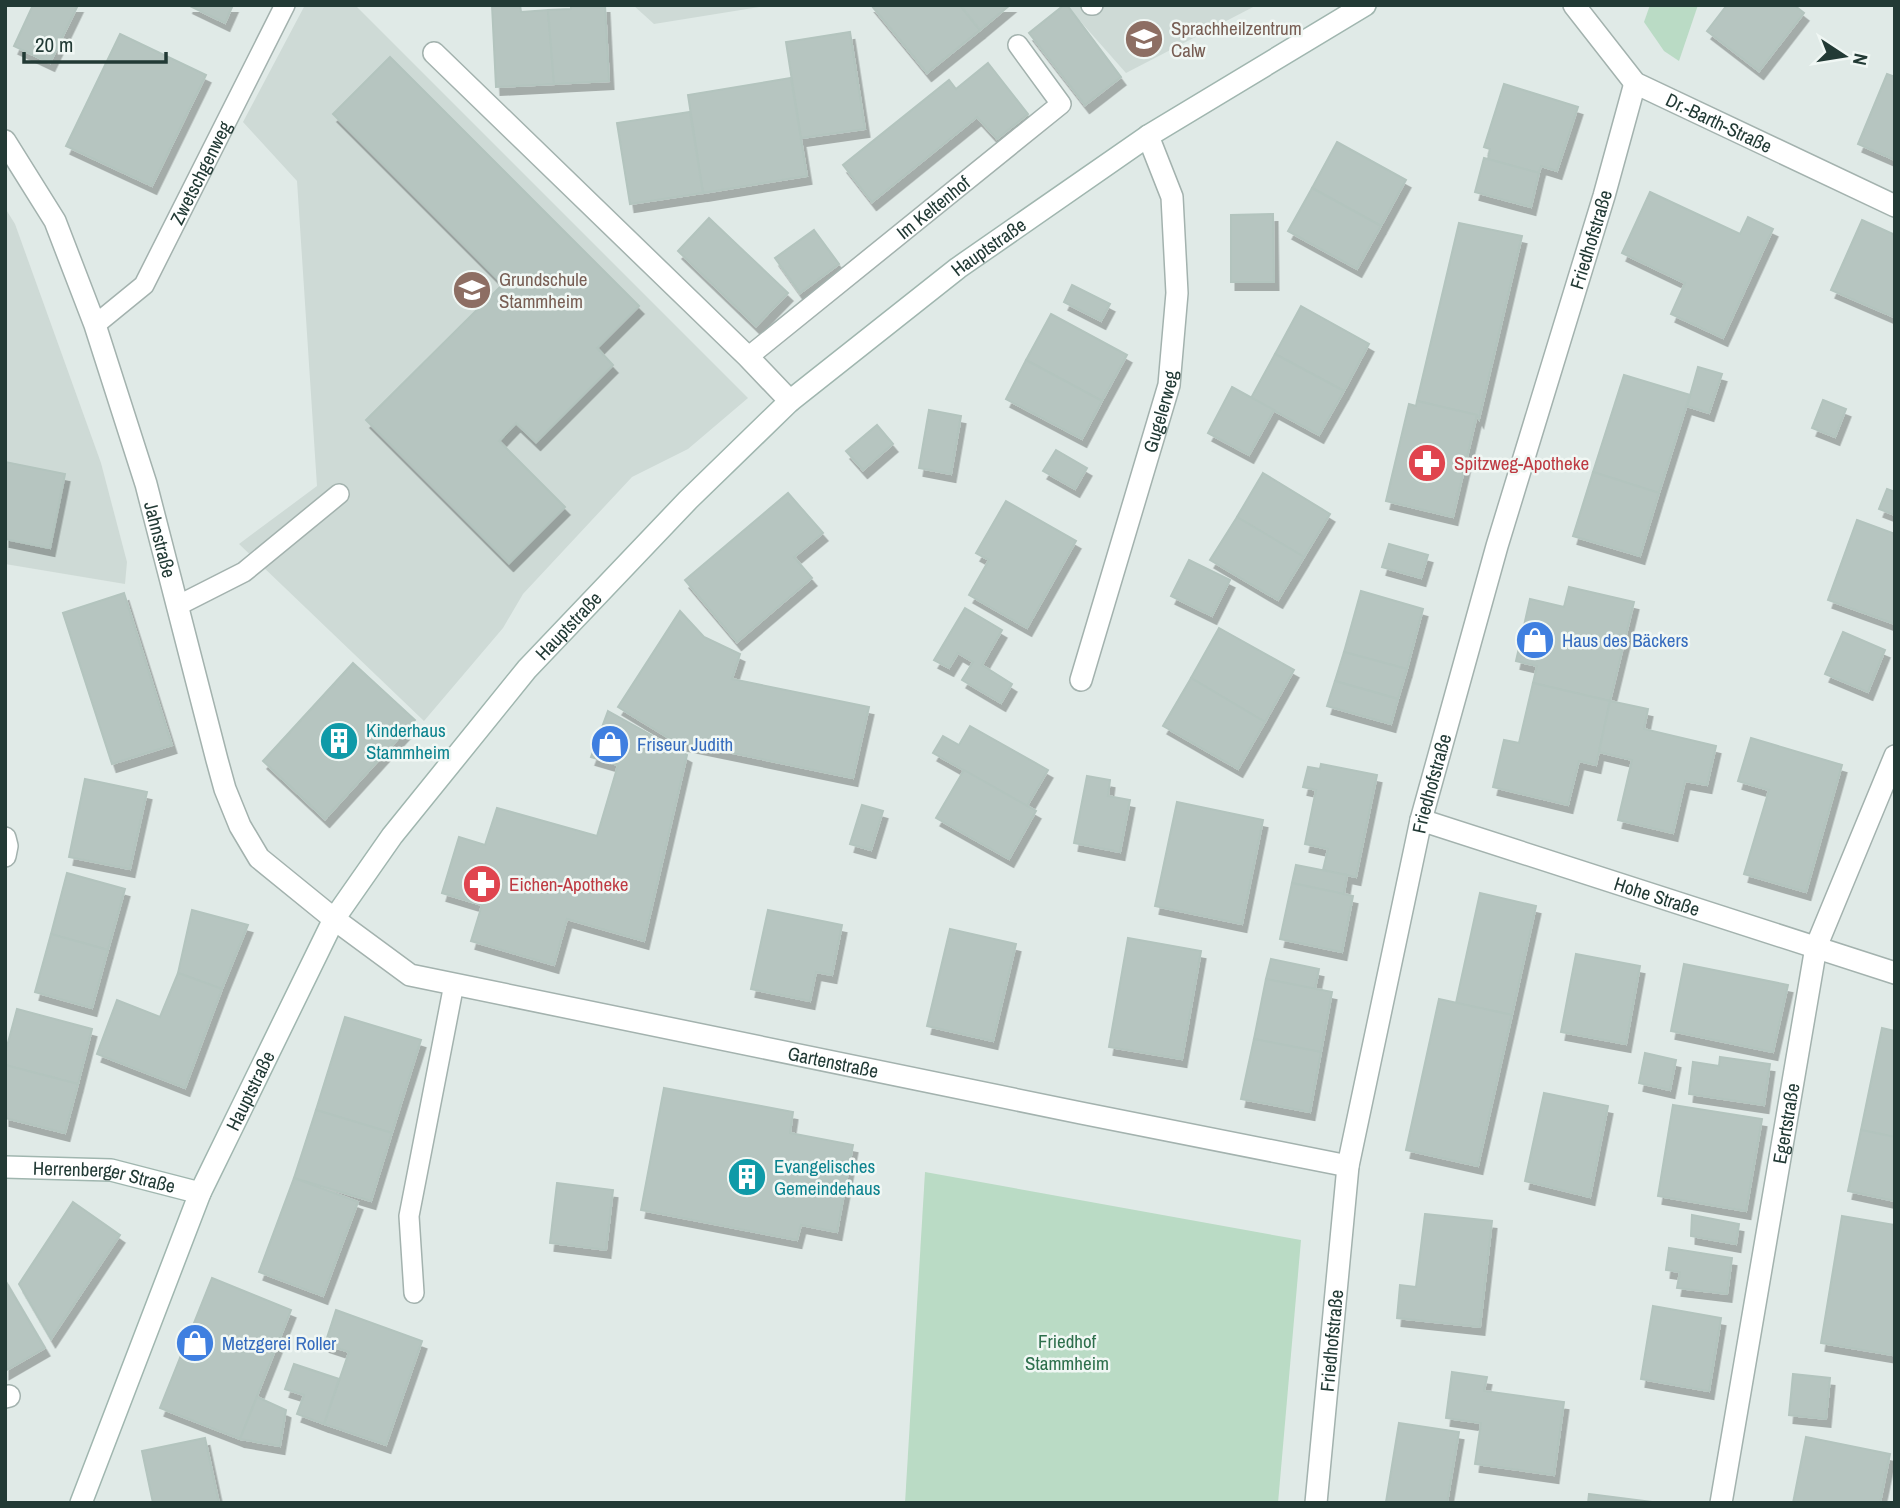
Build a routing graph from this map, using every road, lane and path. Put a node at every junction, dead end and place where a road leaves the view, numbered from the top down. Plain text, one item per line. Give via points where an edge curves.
1 (285, 5) edge
2 (1365, 5) edge
3 (1574, 5) edge
4 (1018, 45) dead end
5 (434, 53) dead end
6 (1635, 83) junction
7 (1148, 136) junction
8 (5, 141) edge
9 (1895, 206) edge
10 (94, 325) junction
11 (748, 357) junction
12 (790, 401) junction
13 (339, 494) dead end
14 (177, 606) junction
15 (1081, 680) dead end
16 (1895, 756) edge
17 (1421, 820) junction
18 (5, 838) edge
19 (5, 856) edge
20 (334, 919) junction
21 (1816, 947) junction
22 (1895, 974) edge
23 (454, 984) junction
24 (1348, 1166) junction
25 (5, 1167) edge
26 (200, 1192) junction
27 (414, 1293) dead end
28 (80, 1503) edge
29 (1315, 1503) edge
30 (1721, 1503) edge

1 - 10 lane, Zwetschgenweg via 144,285
2 - 7 street, Hauptstraße
3 - 6 street, Dr.-Barth-Straße
4 - 11 lane, Im Keltenhof via 1061,104
5 - 11 street
6 - 9 street, Dr.-Barth-Straße
6 - 17 street, Friedhofstraße
7 - 12 street, Hauptstraße via 958,268
7 - 15 street, Gugelerweg via 1172,197 1177,293 1169,385
8 - 10 street, Jahnstraße via 55,220
10 - 14 street, Jahnstraße via 146,484
11 - 12 street
12 - 20 street, Hauptstraße via 527,669 392,836
13 - 14 lane via 244,572
14 - 20 street, Jahnstraße via 225,789 240,826 259,858
16 - 21 street, Egertstraße
17 - 21 street, Hohe Straße
17 - 24 street, Friedhofstraße
18 - 19 street
20 - 23 street, Gartenstraße via 410,975
20 - 26 street, Hauptstraße
21 - 22 street, Hohe Straße
21 - 30 street, Egertstraße
23 - 24 street, Gartenstraße
23 - 27 lane via 409,1216
24 - 29 street, Friedhofstraße
25 - 26 street, Herrenberger Straße via 111,1170
26 - 28 street, Hauptstraße

